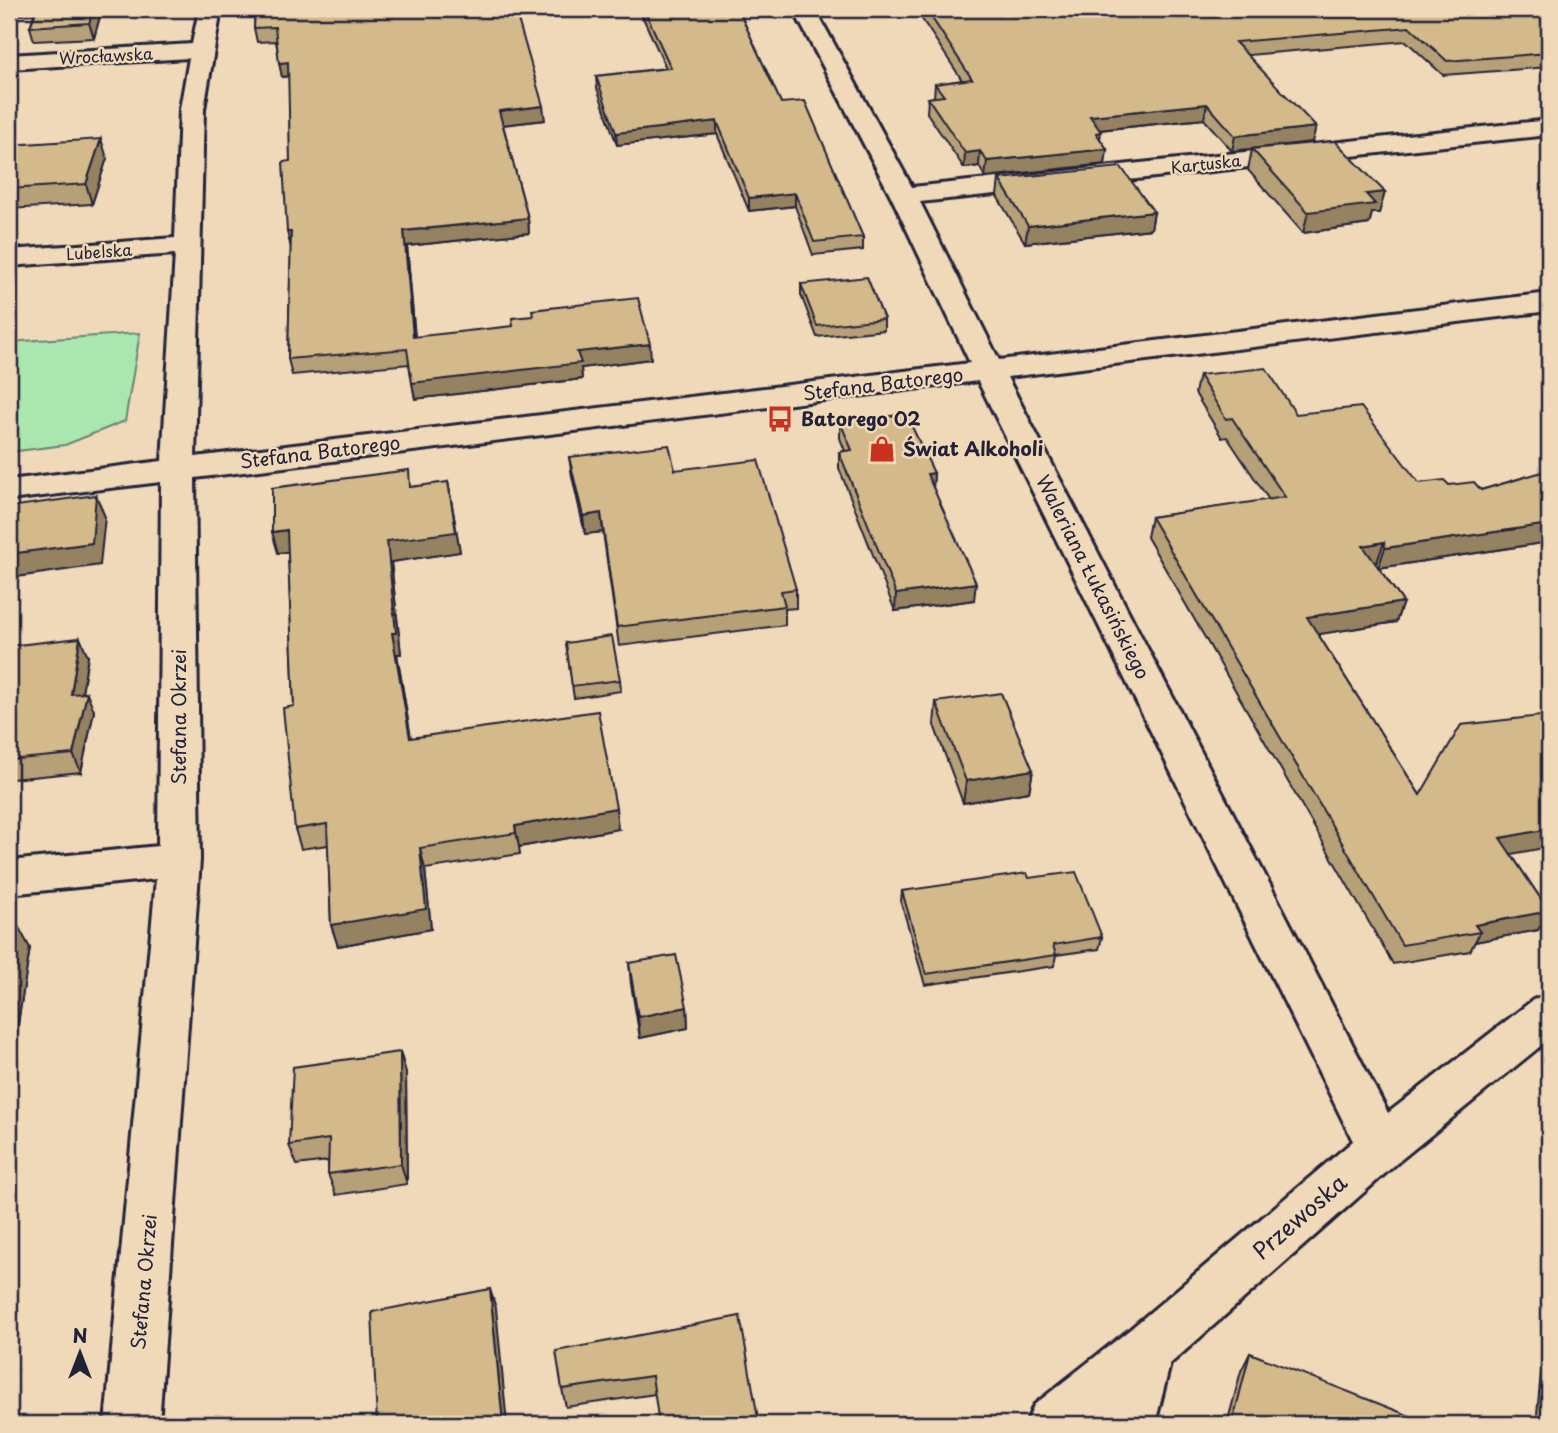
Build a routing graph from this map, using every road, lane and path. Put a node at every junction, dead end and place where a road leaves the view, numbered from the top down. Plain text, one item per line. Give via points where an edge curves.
1 (210, 9) edge
2 (813, 10) edge
3 (204, 50) junction
4 (9, 62) edge
5 (1549, 127) edge
6 (904, 196) junction
7 (189, 245) junction
8 (9, 258) edge
9 (1549, 302) edge
10 (989, 372) junction
11 (178, 469) junction
12 (9, 490) edge
13 (179, 860) junction
14 (9, 877) edge
15 (1549, 1013) edge
16 (1381, 1147) junction
17 (1147, 1349) junction
18 (132, 1424) edge
19 (1053, 1424) edge
20 (1128, 1424) edge

1 - 3 street, Stefana Okrzei
2 - 6 street, Waleriana Łukasińskiego
3 - 4 street, Wrocławska
3 - 7 street, Stefana Okrzei via 192,109
5 - 6 street, Kartuska
6 - 10 street, Waleriana Łukasińskiego
7 - 8 street, Lubelska
7 - 11 street, Stefana Okrzei
9 - 10 street, Stefana Batorego
10 - 11 street, Stefana Batorego
10 - 16 street, Waleriana Łukasińskiego
11 - 12 street, Stefana Batorego
11 - 13 street, Stefana Okrzei
13 - 14 street
13 - 18 street, Stefana Okrzei
15 - 16 street, Przewoska
16 - 17 street, Przewoska
17 - 19 street, Przewoska
17 - 20 street

